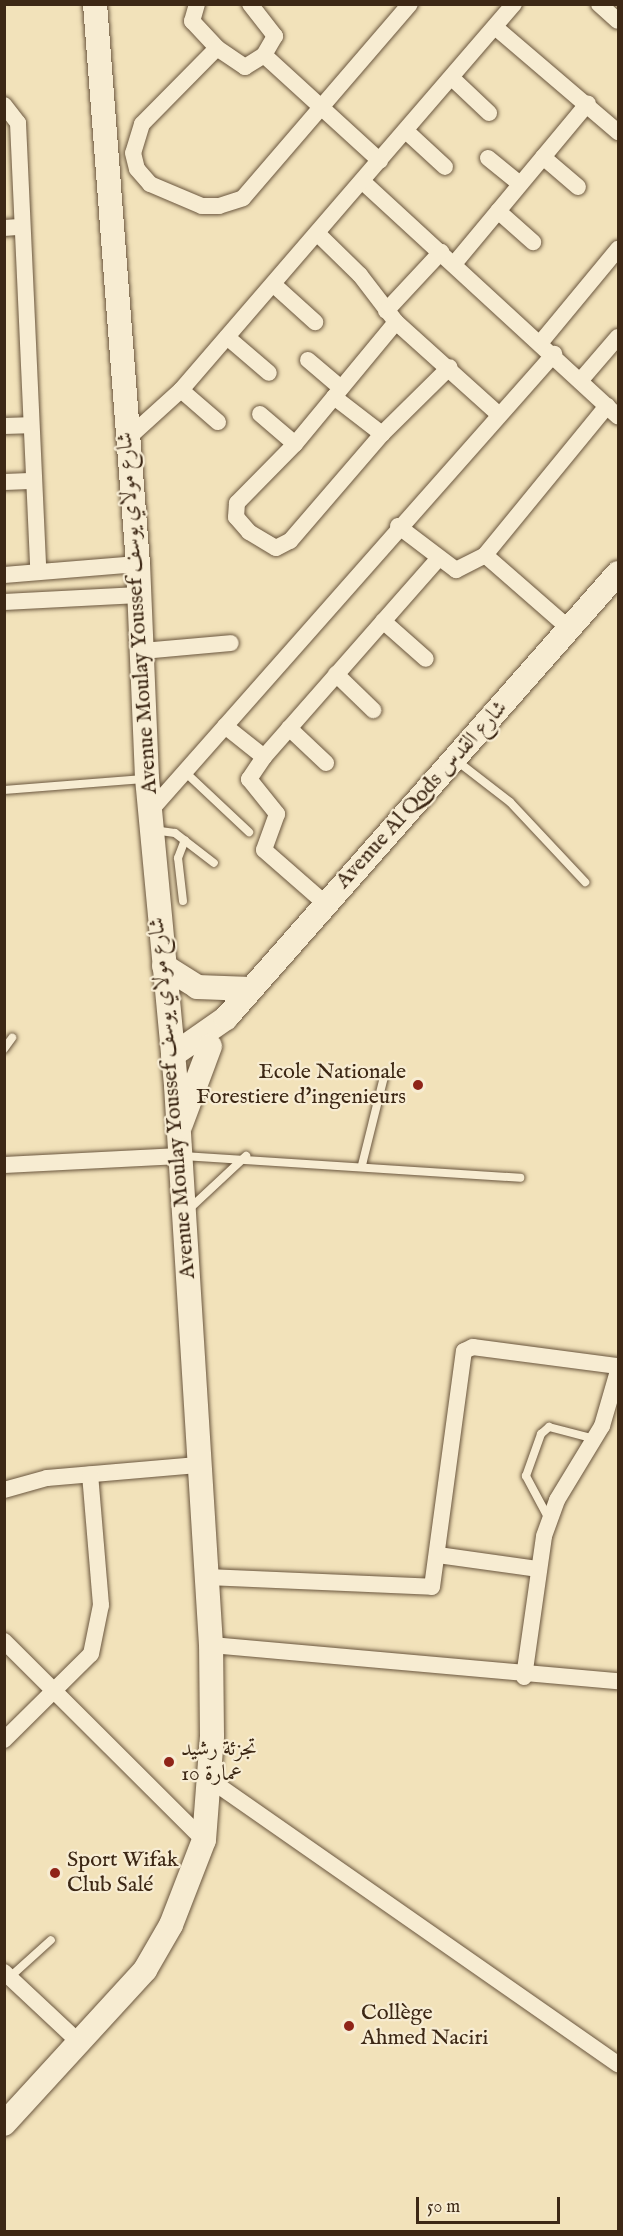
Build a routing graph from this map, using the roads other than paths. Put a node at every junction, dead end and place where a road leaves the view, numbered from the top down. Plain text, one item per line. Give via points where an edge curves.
1 (95, 4) edge
2 (197, 4) edge
3 (411, 4) edge
4 (514, 4) edge
5 (599, 4) edge
6 (254, 6) edge
7 (618, 21) edge
8 (495, 27) junction
9 (217, 48) junction
10 (264, 56) junction
11 (452, 78) junction
12 (588, 103) junction
13 (4, 105) edge
14 (322, 109) junction
15 (489, 113) dead end
16 (406, 131) junction
17 (618, 132) edge
18 (543, 157) junction
19 (488, 158) dead end
20 (380, 161) junction
21 (445, 167) dead end
22 (362, 181) junction
23 (520, 184) junction
24 (578, 187) dead end
25 (498, 211) junction
26 (12, 228) edge
27 (317, 233) junction
28 (533, 242) dead end
29 (618, 249) edge
30 (13, 250) edge
31 (448, 258) junction
32 (273, 284) junction
33 (391, 317) junction
34 (315, 322) dead end
35 (227, 337) junction
36 (618, 337) edge
37 (541, 342) junction
38 (554, 354) junction
39 (308, 360) dead end
40 (450, 367) junction
41 (269, 373) dead end
42 (579, 381) junction
43 (182, 390) junction
44 (337, 392) junction
45 (613, 411) edge
46 (260, 414) dead end
47 (498, 414) junction
48 (218, 422) dead end
49 (28, 425) junction
50 (4, 426) edge
51 (382, 434) junction
52 (128, 438) junction
53 (295, 444) junction
54 (30, 481) junction
55 (4, 482) edge
56 (398, 526) junction
57 (485, 555) junction
58 (439, 558) junction
59 (138, 564) junction
60 (38, 572) junction
61 (618, 573) edge
62 (4, 575) edge
63 (139, 595) junction
64 (4, 602) edge
65 (383, 621) junction
66 (571, 630) junction
67 (231, 643) dead end
68 (142, 651) junction
69 (426, 659) dead end
70 (336, 674) junction
71 (374, 710) dead end
72 (225, 726) junction
73 (289, 728) junction
74 (264, 757) junction
75 (454, 759) junction
76 (326, 763) dead end
77 (185, 772) junction
78 (147, 778) junction
79 (4, 790) edge
80 (151, 820) junction
81 (249, 832) dead end
82 (185, 840) junction
83 (214, 863) dead end
84 (585, 882) dead end
85 (183, 901) dead end
86 (326, 904) junction
87 (164, 966) junction
88 (251, 989) junction
89 (226, 1017) junction
90 (12, 1038) dead end
91 (210, 1046) junction
92 (4, 1049) edge
93 (174, 1054) junction
94 (384, 1077) dead end
95 (176, 1085) junction
96 (178, 1132) junction
97 (180, 1156) junction
98 (246, 1156) junction
99 (4, 1165) edge
100 (362, 1165) junction
101 (520, 1179) dead end
102 (184, 1213) junction
103 (618, 1366) edge
104 (618, 1371) edge
105 (595, 1439) junction
106 (200, 1465) junction
107 (90, 1474) junction
108 (4, 1490) edge
109 (549, 1519) junction
110 (438, 1555) junction
111 (537, 1569) junction
112 (207, 1577) junction
113 (4, 1641) edge
114 (211, 1645) junction
115 (524, 1677) junction
116 (618, 1681) edge
117 (54, 1690) junction
118 (4, 1740) edge
119 (209, 1779) junction
120 (204, 1840) junction
121 (51, 1940) dead end
122 (7, 1974) edge
123 (81, 2044) junction
124 (618, 2064) edge
125 (4, 2124) edge

1 - 52 street, Avenue Moulay Youssef شارع مولاي يوسف
2 - 9 street via 192,21
3 - 14 street
4 - 8 street
5 - 7 street
6 - 10 street via 274,36
8 - 11 street
8 - 12 street
9 - 10 street via 245,67
9 - 14 street via 139,130 134,160 150,184 202,206 232,204
10 - 14 street
11 - 15 street
11 - 16 street
12 - 17 street
12 - 18 street
13 - 26 street via 18,123
14 - 20 street
16 - 20 street
16 - 21 street
18 - 23 street
18 - 24 street
19 - 23 street
20 - 22 street
22 - 27 street
22 - 31 street
23 - 25 street
25 - 28 street
25 - 31 street
26 - 30 street
27 - 32 street
27 - 33 street via 360,275
29 - 37 street
30 - 49 street
31 - 33 street
31 - 37 street
32 - 34 street
32 - 35 street
33 - 40 street
33 - 44 street
35 - 41 street
35 - 43 street
36 - 42 street
37 - 38 street
38 - 42 street
38 - 47 street
39 - 44 street
40 - 47 street
40 - 51 street
42 - 45 street
43 - 48 street
43 - 52 street
44 - 51 street
44 - 53 street
45 - 57 street
46 - 53 street
47 - 56 street
49 - 50 street
49 - 54 street
51 - 53 street via 298,534 276,548 249,532 235,507
52 - 59 street, Avenue Moulay Youssef شارع مولاي يوسف
54 - 55 street
54 - 60 street
56 - 58 street
56 - 72 street
57 - 58 street via 460,570
57 - 66 street
58 - 65 street
59 - 60 street
59 - 63 street, Avenue Moulay Youssef شارع مولاي يوسف
60 - 62 street
61 - 66 street, Avenue Al Qods شارع القدس
63 - 64 street
63 - 68 street, Avenue Moulay Youssef شارع مولاي يوسف
65 - 69 street
65 - 70 street
66 - 75 street, Avenue Al Qods شارع القدس
67 - 68 street
68 - 78 street, Avenue Moulay Youssef شارع مولاي يوسف
70 - 71 street
70 - 73 street
72 - 74 street
72 - 77 street
73 - 74 street
73 - 76 street
74 - 86 street via 249,779 277,814 264,850
75 - 84 lane via 510,802
75 - 86 street, Avenue Al Qods شارع القدس
77 - 80 street
77 - 81 lane
78 - 79 lane
78 - 80 street, Avenue Moulay Youssef شارع مولاي يوسف
80 - 82 lane
80 - 87 street, Avenue Moulay Youssef شارع مولاي يوسف
82 - 83 lane
82 - 85 lane via 178,858
86 - 88 street, Avenue Al Qods شارع القدس
87 - 88 street via 197,987
87 - 93 street, Avenue Moulay Youssef شارع مولاي يوسف
88 - 89 street, Avenue Al Qods شارع القدس
89 - 91 street, Avenue Al Qods شارع القدس
89 - 93 street, Avenue Al Qods شارع القدس
90 - 92 lane
91 - 95 street, Avenue Al Qods شارع القدس
91 - 96 street
93 - 95 street, Avenue Moulay Youssef شارع مولاي يوسف
94 - 100 lane
95 - 96 street, Avenue Moulay Youssef شارع مولاي يوسف
96 - 97 street, Avenue Moulay Youssef شارع مولاي يوسف
97 - 98 lane
97 - 99 street
97 - 102 street, Avenue Moulay Youssef شارع مولاي يوسف
98 - 100 lane
98 - 102 lane
100 - 101 lane
102 - 106 street, Avenue Moulay Youssef شارع مولاي يوسف
103 - 110 street via 473,1347 464,1351
104 - 105 street
105 - 109 street
105 - 109 lane via 549,1427 541,1434 526,1476
106 - 107 street
106 - 112 street, Avenue Moulay Youssef شارع مولاي يوسف
107 - 108 street via 47,1478
107 - 117 street via 101,1605 91,1654
109 - 111 street
110 - 111 street
110 - 112 street via 433,1584 427,1588
111 - 115 street
112 - 114 street, Avenue Moulay Youssef شارع مولاي يوسف
113 - 117 street
114 - 115 street
114 - 119 street, Avenue Moulay Youssef شارع مولاي يوسف
115 - 116 street
117 - 118 street
117 - 120 street
119 - 120 street, Avenue Moulay Youssef شارع مولاي يوسف
119 - 124 street
120 - 123 street, Avenue Moulay Youssef شارع مولاي يوسف via 196,1873 145,1970
121 - 122 lane
122 - 123 street
123 - 125 street, Avenue Moulay Youssef شارع مولاي يوسف

